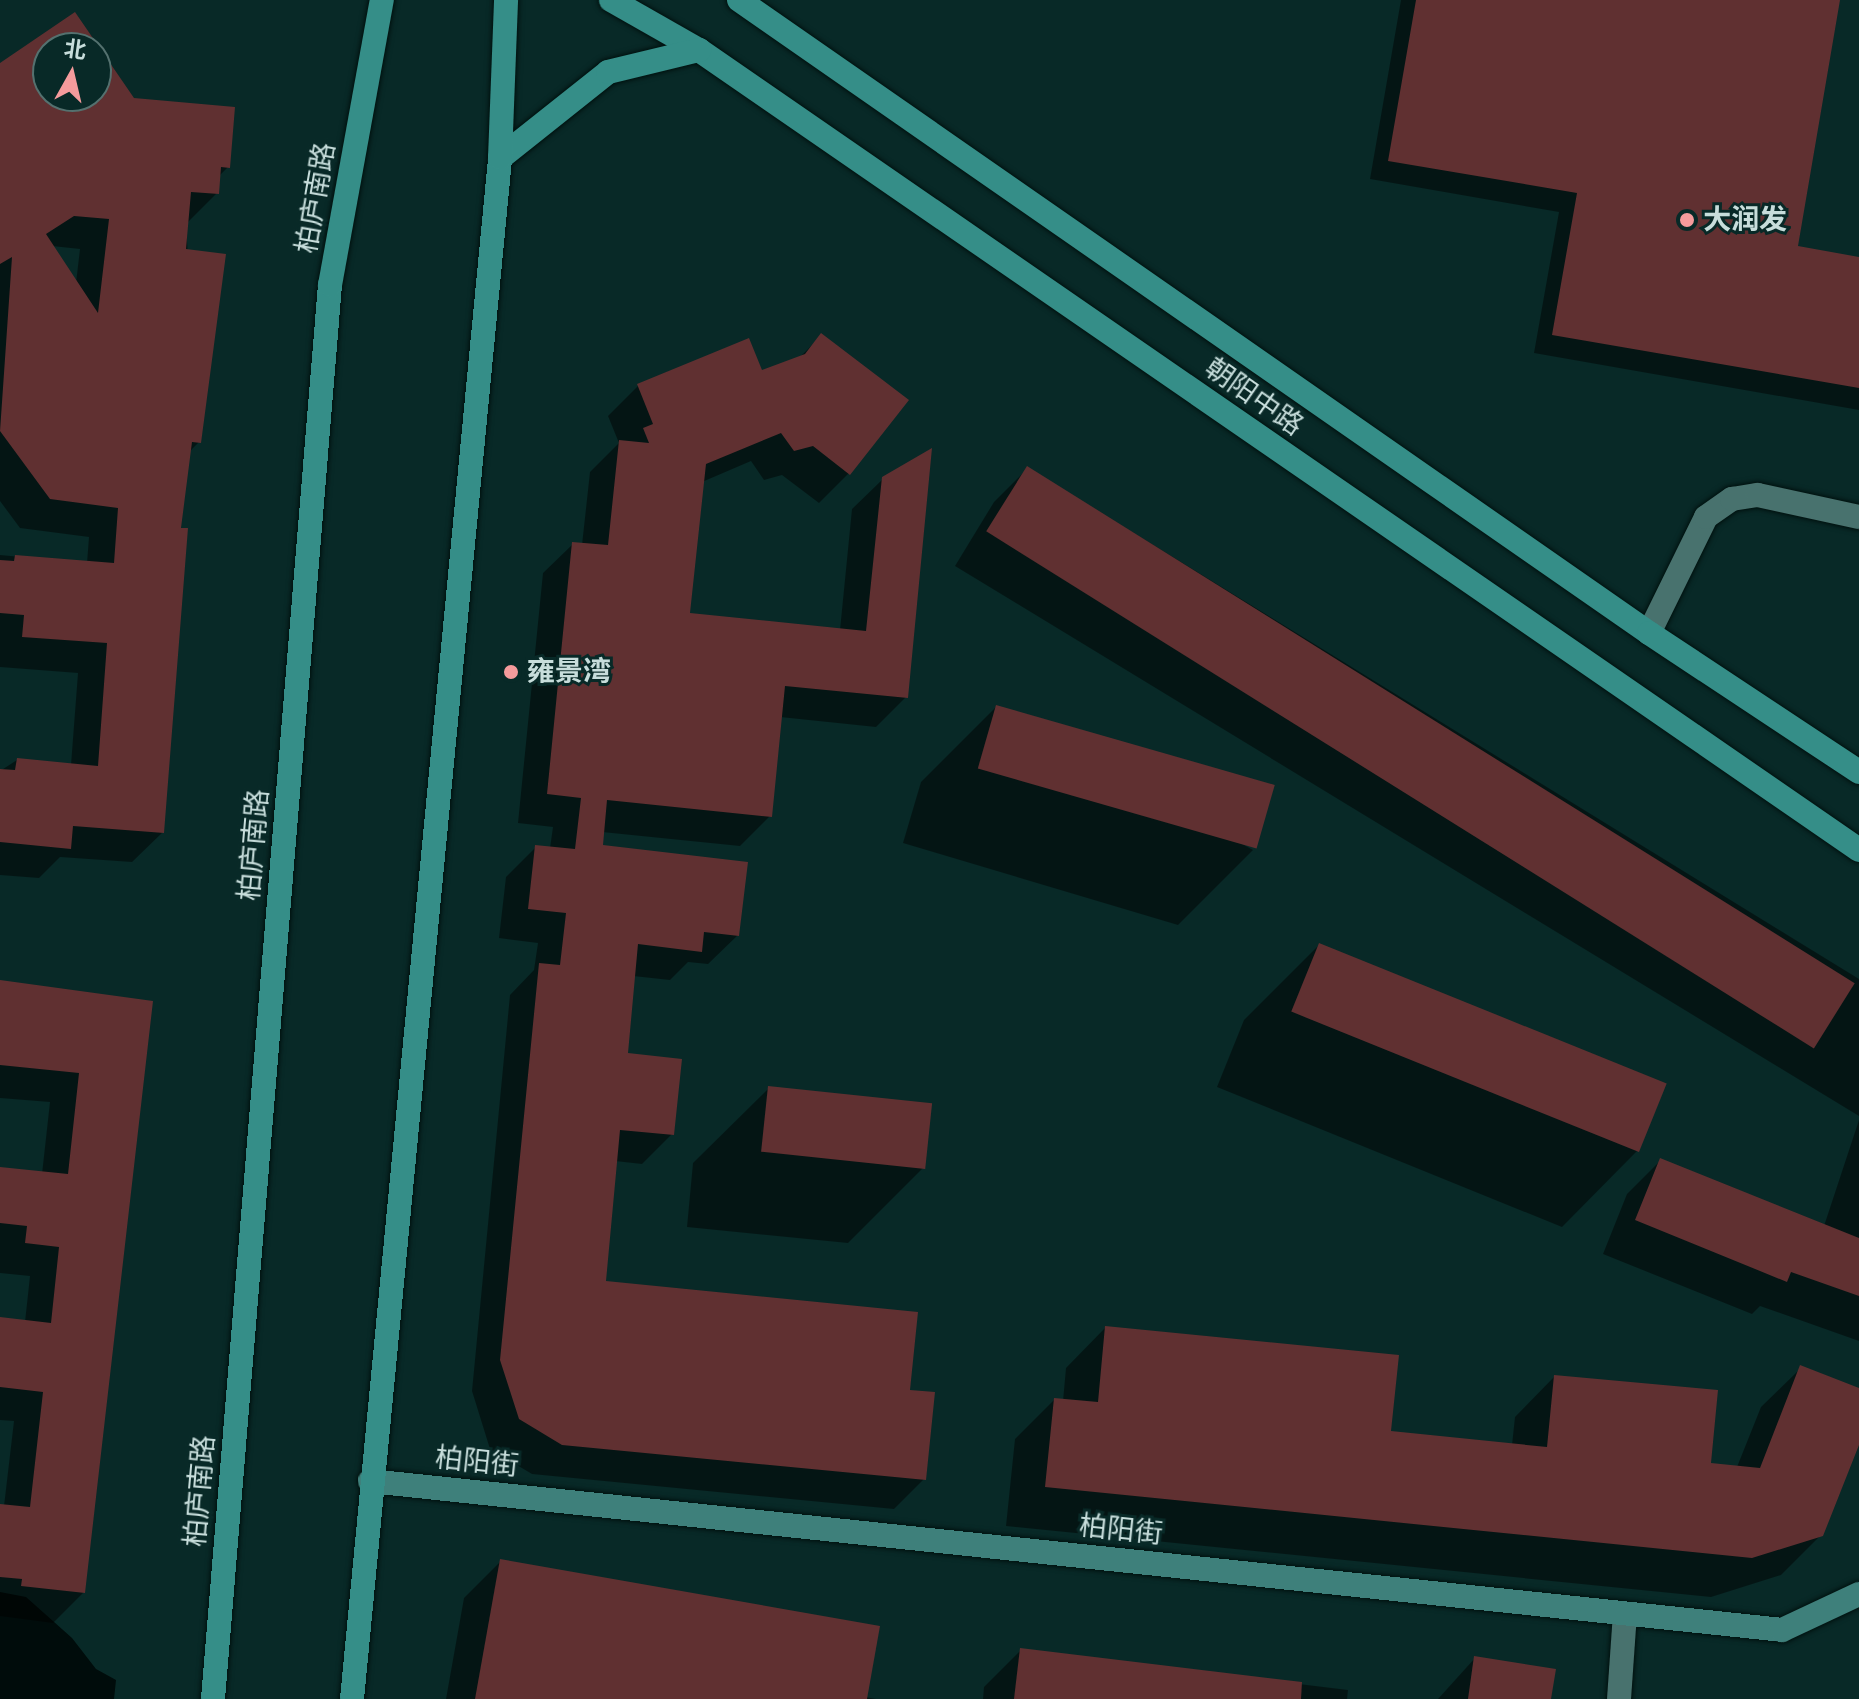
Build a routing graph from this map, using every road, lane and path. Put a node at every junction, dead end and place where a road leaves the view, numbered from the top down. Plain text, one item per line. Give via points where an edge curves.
1 (382, 0) edge
2 (506, 0) edge
3 (611, 0) edge
4 (739, 0) edge
5 (699, 50) junction
6 (500, 158) junction
7 (1859, 517) edge
8 (1649, 633) junction
9 (1859, 772) edge
10 (1859, 850) edge
11 (370, 1481) junction
12 (1859, 1594) edge
13 (1625, 1614) junction
14 (213, 1699) edge
15 (352, 1699) edge
16 (1619, 1699) edge

1 - 14 main road, 柏庐南路 via 330,285
2 - 6 main road
3 - 5 main road, 朝阳中路
4 - 8 main road, 朝阳中路
5 - 6 main road via 608,72
5 - 10 main road, 朝阳中路
6 - 11 main road
7 - 8 street via 1758,495 1732,499 1706,517
8 - 9 main road, 朝阳中路
11 - 13 street, 柏阳街
11 - 15 main road
12 - 13 street, 柏阳街 via 1782,1630
13 - 16 street

